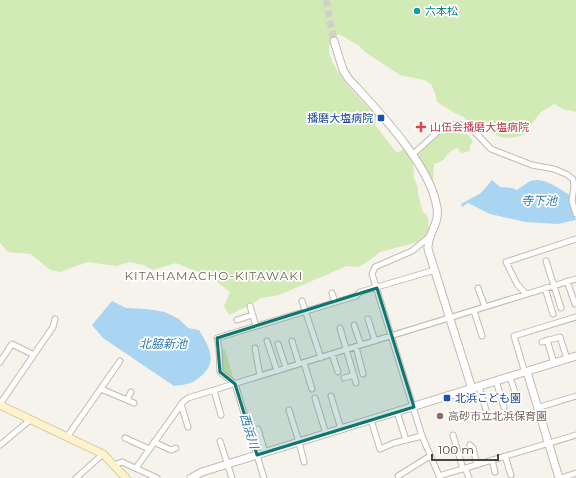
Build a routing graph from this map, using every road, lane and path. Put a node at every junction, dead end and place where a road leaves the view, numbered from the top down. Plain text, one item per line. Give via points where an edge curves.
1 (334, 41) tunnel mouth
2 (412, 155) junction
3 (576, 214) edge
4 (429, 237) junction
5 (576, 240) edge
6 (546, 261) dead end
7 (435, 270) junction
8 (576, 279) edge
9 (567, 282) junction
10 (554, 286) junction
11 (377, 288) junction
12 (478, 288) dead end
13 (545, 288) junction
14 (332, 293) dead end
15 (526, 294) junction
16 (302, 301) dead end
17 (335, 302) junction
18 (574, 304) dead end
19 (250, 306) dead end
20 (485, 307) junction
21 (561, 308) dead end
22 (306, 311) junction
23 (474, 311) junction
24 (553, 314) dead end
25 (252, 315) junction
26 (576, 317) edge
27 (450, 318) junction
28 (55, 319) dead end
29 (368, 319) dead end
30 (237, 320) dead end
31 (354, 325) dead end
32 (256, 326) junction
33 (340, 328) dead end
34 (392, 336) junction
35 (482, 336) dead end
36 (267, 341) dead end
37 (292, 341) dead end
38 (375, 341) junction
39 (278, 344) dead end
40 (358, 346) junction
41 (255, 348) dead end
42 (346, 350) junction
43 (332, 354) junction
44 (34, 355) junction
45 (576, 356) edge
46 (320, 358) junction
47 (567, 359) junction
48 (120, 361) dead end
49 (0, 362) edge
50 (554, 363) junction
51 (302, 364) junction
52 (286, 368) junction
53 (277, 371) junction
54 (338, 372) dead end
55 (526, 372) junction
56 (363, 374) dead end
57 (354, 375) junction
58 (260, 376) junction
59 (510, 377) junction
60 (344, 378) dead end
61 (496, 381) junction
62 (356, 383) dead end
63 (235, 384) junction
64 (312, 388) dead end
65 (475, 388) junction
66 (100, 389) junction
67 (214, 390) junction
68 (131, 392) dead end
69 (331, 396) dead end
70 (515, 396) dead end
71 (576, 396) edge
72 (315, 398) dead end
73 (126, 401) junction
74 (134, 403) dead end
75 (0, 404) edge
76 (181, 404) junction
77 (414, 407) junction
78 (504, 407) dead end
79 (537, 408) junction
80 (289, 410) dead end
81 (486, 410) dead end
82 (397, 412) junction
83 (221, 415) dead end
84 (30, 420) junction
85 (371, 420) junction
86 (188, 427) dead end
87 (258, 428) dead end
88 (340, 429) junction
89 (326, 434) junction
90 (453, 435) dead end
91 (576, 435) edge
92 (422, 436) junction
93 (67, 437) junction
94 (125, 438) dead end
95 (406, 440) junction
96 (220, 441) dead end
97 (154, 442) junction
98 (299, 442) junction
99 (548, 444) junction
100 (0, 445) edge
101 (470, 445) dead end
102 (176, 448) dead end
103 (149, 449) junction
104 (265, 453) junction
105 (103, 454) junction
106 (257, 456) junction
107 (430, 456) junction
108 (505, 456) junction
109 (492, 460) junction
110 (304, 462) dead end
111 (227, 464) junction
112 (114, 465) junction
113 (477, 465) junction
114 (136, 468) junction
115 (464, 469) junction
116 (495, 472) dead end
117 (576, 473) edge
118 (511, 475) dead end
119 (401, 476) edge
120 (439, 477) edge
121 (76, 478) edge
122 (126, 478) edge
123 (157, 478) edge
124 (191, 478) edge
125 (232, 478) edge
126 (264, 478) edge
127 (469, 478) edge
128 (560, 478) edge

1 - 2 street via 348,78
2 - 3 street via 443,127 458,124 472,129 490,148 532,164 554,169 573,179 572,201
2 - 4 street via 425,174 438,208 435,227
4 - 7 street via 428,249
4 - 11 street via 412,251 375,267 372,274
5 - 15 street via 506,262 517,284
6 - 10 street
7 - 11 street
7 - 27 street
8 - 9 street
9 - 10 street
9 - 18 street
10 - 13 street
10 - 21 street
11 - 17 street
11 - 34 street
12 - 20 street
13 - 15 street
13 - 24 street
14 - 17 street
15 - 20 street
16 - 22 street
17 - 22 street
19 - 25 street
20 - 23 street
22 - 32 street
22 - 46 street
23 - 27 street
23 - 35 street
25 - 30 street
25 - 32 street
26 - 55 street via 514,336
27 - 34 street
27 - 65 street
28 - 44 street via 53,327
29 - 38 street
31 - 40 street
32 - 63 street via 217,338 220,372
33 - 42 street
34 - 38 street
34 - 77 street
36 - 53 street
37 - 51 street
38 - 40 street
39 - 52 street
40 - 42 street
40 - 56 street
41 - 58 street
42 - 43 street
42 - 57 street
43 - 46 street
43 - 54 street
44 - 49 street via 12,344
44 - 75 street
45 - 47 street
46 - 51 street
47 - 50 street
47 - 50 street via 560,337 544,341
48 - 66 street
50 - 55 street
51 - 52 street
51 - 64 street
52 - 53 street
53 - 58 street
55 - 59 street
55 - 79 street
57 - 60 street
57 - 62 street
58 - 63 street
59 - 61 street
59 - 70 street
61 - 65 street
61 - 78 street
63 - 67 street
63 - 106 street
65 - 77 street
65 - 81 street
66 - 73 street
66 - 93 street
67 - 76 street via 188,398
67 - 83 street
68 - 73 street
69 - 88 street
71 - 79 street
72 - 89 street
73 - 74 street
75 - 84 main road
76 - 86 street
76 - 97 street
77 - 82 street
77 - 92 street
79 - 99 street
80 - 98 street
82 - 85 street
82 - 95 street
84 - 93 main road
84 - 100 street
85 - 88 street
85 - 95 street via 380,450
87 - 104 street
88 - 89 street
89 - 98 street
90 - 115 street
91 - 99 street
92 - 95 street
92 - 107 street
93 - 105 main road
94 - 103 street
96 - 111 street
97 - 102 street via 171,450
97 - 103 street
98 - 104 street
98 - 110 street
99 - 108 street
99 - 128 street
101 - 113 street
103 - 114 street
104 - 106 street
105 - 112 main road
105 - 121 street
106 - 111 street
106 - 126 street
107 - 119 street
107 - 120 street
108 - 109 street
108 - 118 street
109 - 113 street
109 - 116 street
111 - 124 street
111 - 125 street
112 - 114 street via 122,462
112 - 122 main road
113 - 115 street
114 - 123 street
115 - 120 street
115 - 127 street
117 - 128 street

